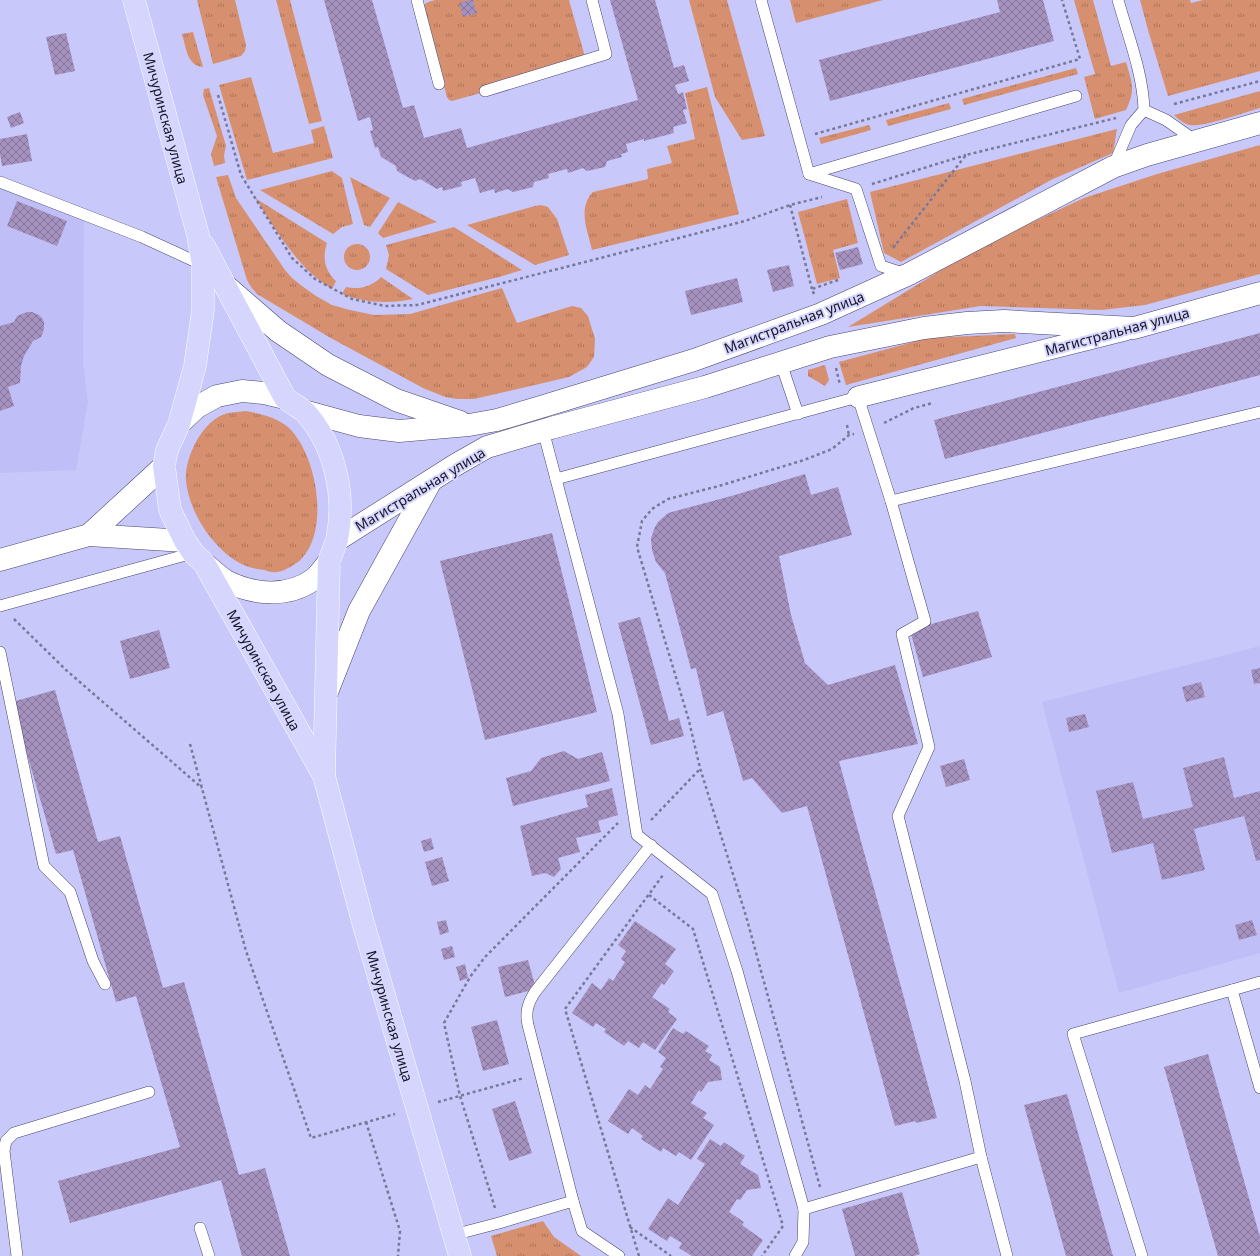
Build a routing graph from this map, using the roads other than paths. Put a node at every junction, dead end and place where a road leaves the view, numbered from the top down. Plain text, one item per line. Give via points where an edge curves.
1 (134, 0) edge
2 (417, 0) edge
3 (592, 0) edge
4 (761, 0) edge
5 (1118, 0) edge
6 (439, 84) dead end
7 (485, 91) dead end
8 (1076, 96) dead end
9 (1144, 110) junction
10 (1260, 123) edge
11 (1196, 141) junction
12 (1113, 167) junction
13 (809, 174) junction
14 (0, 182) edge
15 (198, 235) junction
16 (203, 265) junction
17 (909, 274) junction
18 (226, 286) junction
19 (1260, 293) edge
20 (1134, 328) junction
21 (781, 363) junction
22 (858, 397) junction
23 (285, 398) junction
24 (544, 406) junction
25 (304, 411) junction
26 (1260, 412) edge
27 (798, 414) junction
28 (179, 424) junction
29 (469, 425) junction
30 (547, 429) junction
31 (164, 466) junction
32 (556, 479) junction
33 (432, 480) junction
34 (891, 501) junction
35 (89, 535) junction
36 (337, 540) junction
37 (194, 553) junction
38 (0, 560) edge
39 (329, 562) junction
40 (0, 606) edge
41 (0, 652) edge
42 (325, 695) junction
43 (324, 776) junction
44 (651, 845) junction
45 (1260, 982) edge
46 (105, 984) dead end
47 (1232, 990) junction
48 (1260, 1088) edge
49 (148, 1092) dead end
50 (981, 1157) junction
51 (573, 1201) junction
52 (804, 1209) junction
53 (200, 1228) dead end
54 (453, 1235) junction
55 (17, 1256) edge
56 (209, 1256) edge
57 (460, 1256) edge
58 (619, 1256) edge
59 (795, 1256) edge
60 (1007, 1256) edge
61 (1142, 1256) edge

1 - 15 main road, Мичуринская улица
2 - 6 lane
3 - 7 lane via 606,54
4 - 13 lane
5 - 9 lane via 1140,79
8 - 13 lane
9 - 11 lane via 1166,120
9 - 12 lane via 1131,125
10 - 11 main road, Магистральная улица
11 - 12 main road, Магистральная улица
12 - 17 main road, Магистральная улица
13 - 17 lane via 856,189 880,266
14 - 16 lane via 142,237
15 - 16 main road, Мичуринская улица
15 - 18 main road, Мичуринская улица
16 - 28 main road, Мичуринская улица via 203,310 195,366
17 - 24 main road, Магистральная улица via 821,314 694,360
18 - 23 main road, Мичуринская улица
18 - 29 main road via 278,332 328,365 396,400
19 - 20 main road, Магистральная улица
20 - 21 main road, Магистральная улица via 1004,321 967,323 924,328 830,347
20 - 22 street, Магистральная улица
21 - 27 lane
21 - 30 main road, Магистральная улица via 705,388
22 - 27 lane
22 - 34 lane
23 - 25 main road, Мичуринская улица
23 - 28 main road via 242,391 217,396 197,408
24 - 29 main road, Магистральная улица via 497,420
24 - 30 main road
25 - 29 main road, Магистральная улица via 358,426 399,431
25 - 36 main road, Мичуринская улица via 321,434 331,456 338,484 340,507
26 - 34 lane
27 - 32 lane
28 - 31 main road, Мичуринская улица via 167,450
30 - 32 lane
30 - 33 main road, Магистральная улица via 487,447
31 - 35 main road
31 - 37 main road, Мичуринская улица via 170,510
32 - 44 lane via 618,714 638,835
33 - 36 main road, Магистральная улица
33 - 42 main road via 359,611
34 - 50 lane via 925,621 902,634 929,747 898,816 965,1081
35 - 37 main road
35 - 38 main road
36 - 39 main road, Мичуринская улица
37 - 39 main road via 225,580 248,590 269,593 285,592 299,587 315,578
37 - 40 lane
37 - 43 main road, Мичуринская улица
39 - 42 main road, Мичуринская улица
41 - 46 lane via 44,866 70,892 93,961
42 - 43 main road, Мичуринская улица
43 - 54 main road, Мичуринская улица via 364,926
44 - 51 lane via 531,998 527,1011 526,1018
44 - 52 lane via 712,894 737,971
45 - 47 lane
47 - 48 lane
47 - 61 lane via 1073,1034
49 - 55 lane via 14,1134 6,1141 4,1150
50 - 52 lane
50 - 60 lane
51 - 54 lane
51 - 58 lane via 582,1231
52 - 59 lane via 803,1242
53 - 56 lane
54 - 57 main road, Мичуринская улица

